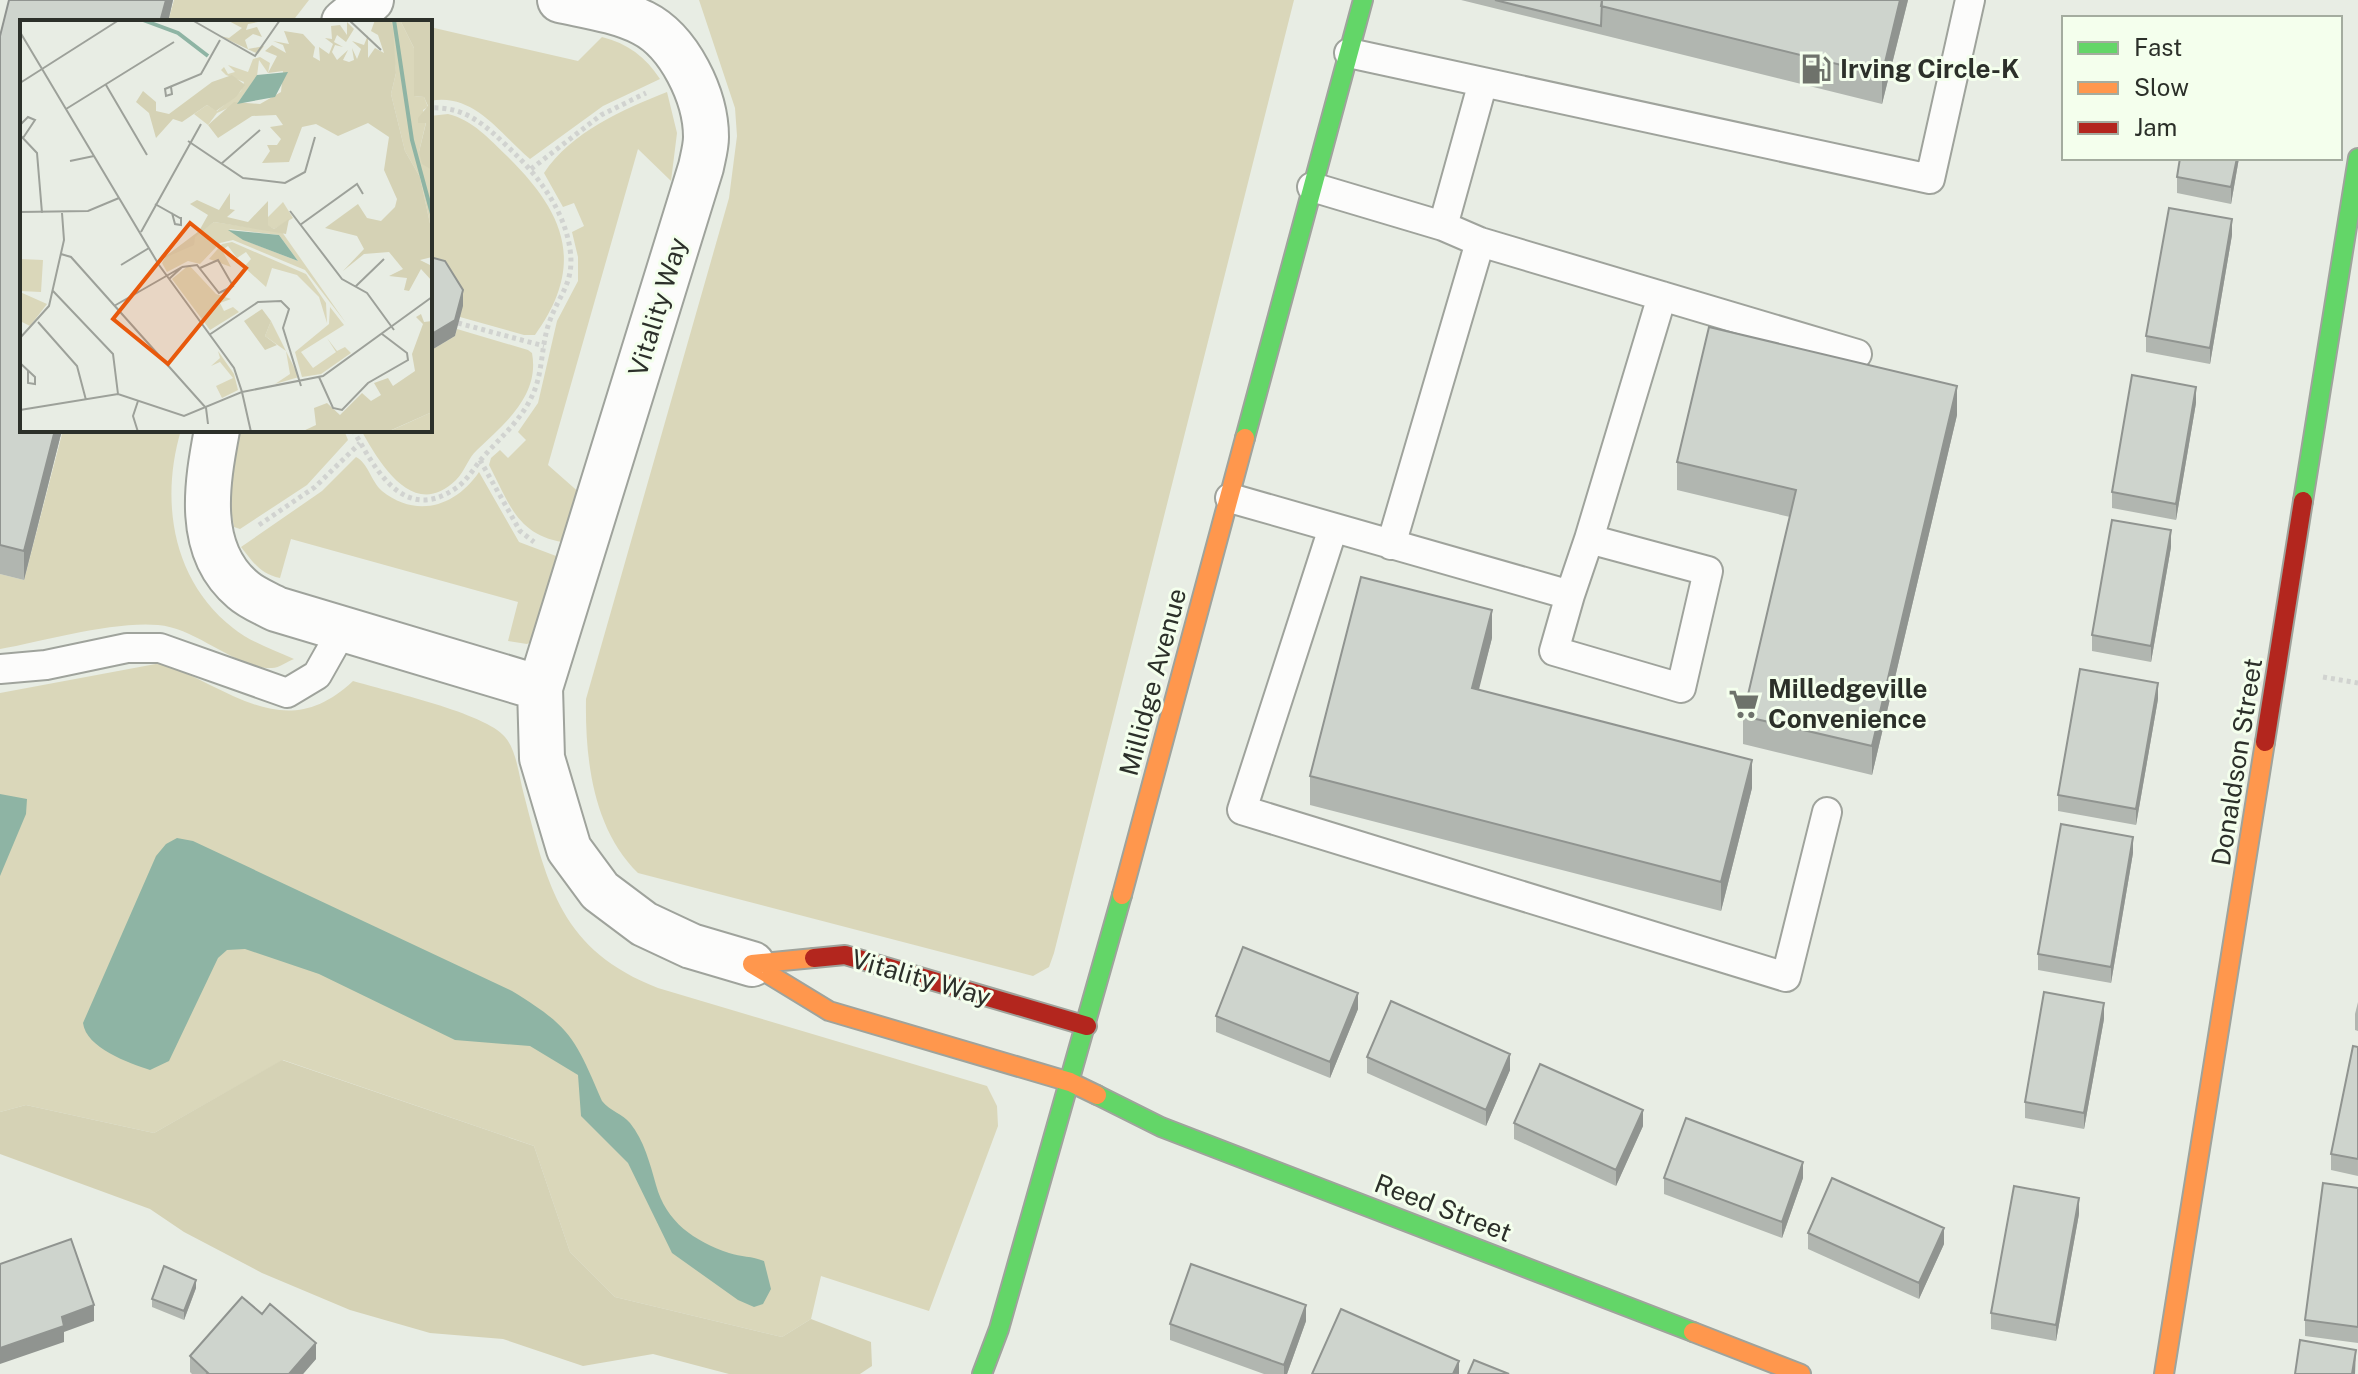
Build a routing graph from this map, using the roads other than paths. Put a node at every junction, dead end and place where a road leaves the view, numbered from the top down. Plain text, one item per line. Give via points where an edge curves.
1 (371, 0) edge
2 (560, 0) edge
3 (1363, 0) edge
4 (1970, 0) edge
5 (346, 20) edge
6 (1349, 53) junction
7 (1483, 82) junction
8 (2358, 158) edge
9 (1312, 187) junction
10 (1443, 226) junction
11 (1480, 242) junction
12 (1662, 296) junction
13 (1857, 354) dead end
14 (217, 432) edge
15 (1230, 498) junction
16 (1333, 528) junction
17 (1589, 539) junction
18 (1391, 545) junction
19 (1570, 595) junction
20 (343, 629) junction
21 (0, 669) edge
22 (540, 688) junction
23 (1827, 812) dead end
24 (752, 964) junction
25 (1087, 1026) junction
26 (1070, 1082) junction
27 (982, 1374) edge
28 (1801, 1374) edge
29 (2164, 1374) edge

1 - 5 street
2 - 22 street, Vitality Way via 616,12 667,40 690,76 706,135 701,167
3 - 6 street, Millidge Avenue
4 - 7 lane via 1930,179
6 - 7 lane
6 - 9 street, Millidge Avenue
7 - 10 lane
8 - 29 street, Donaldson Street
9 - 10 lane
9 - 15 street, Millidge Avenue
10 - 11 lane
11 - 12 lane
11 - 18 lane
12 - 13 lane
12 - 17 lane
14 - 20 street via 208,479 208,518 216,554 242,589 276,609
15 - 16 lane
15 - 25 street, Millidge Avenue
16 - 18 lane
16 - 23 lane via 1242,810 1786,977
17 - 19 lane
17 - 19 lane via 1708,571 1681,688 1554,651
18 - 19 lane
20 - 21 lane via 317,675 287,693 160,648 127,648
20 - 22 street
22 - 24 street, Vitality Way via 542,758 569,849 600,891 644,924 691,946
24 - 25 street, Vitality Way via 845,955
24 - 26 street, Vitality Way via 829,1011
25 - 26 street, Millidge Avenue
26 - 27 street, Millidge Avenue
26 - 28 street, Reed Street via 1161,1127

